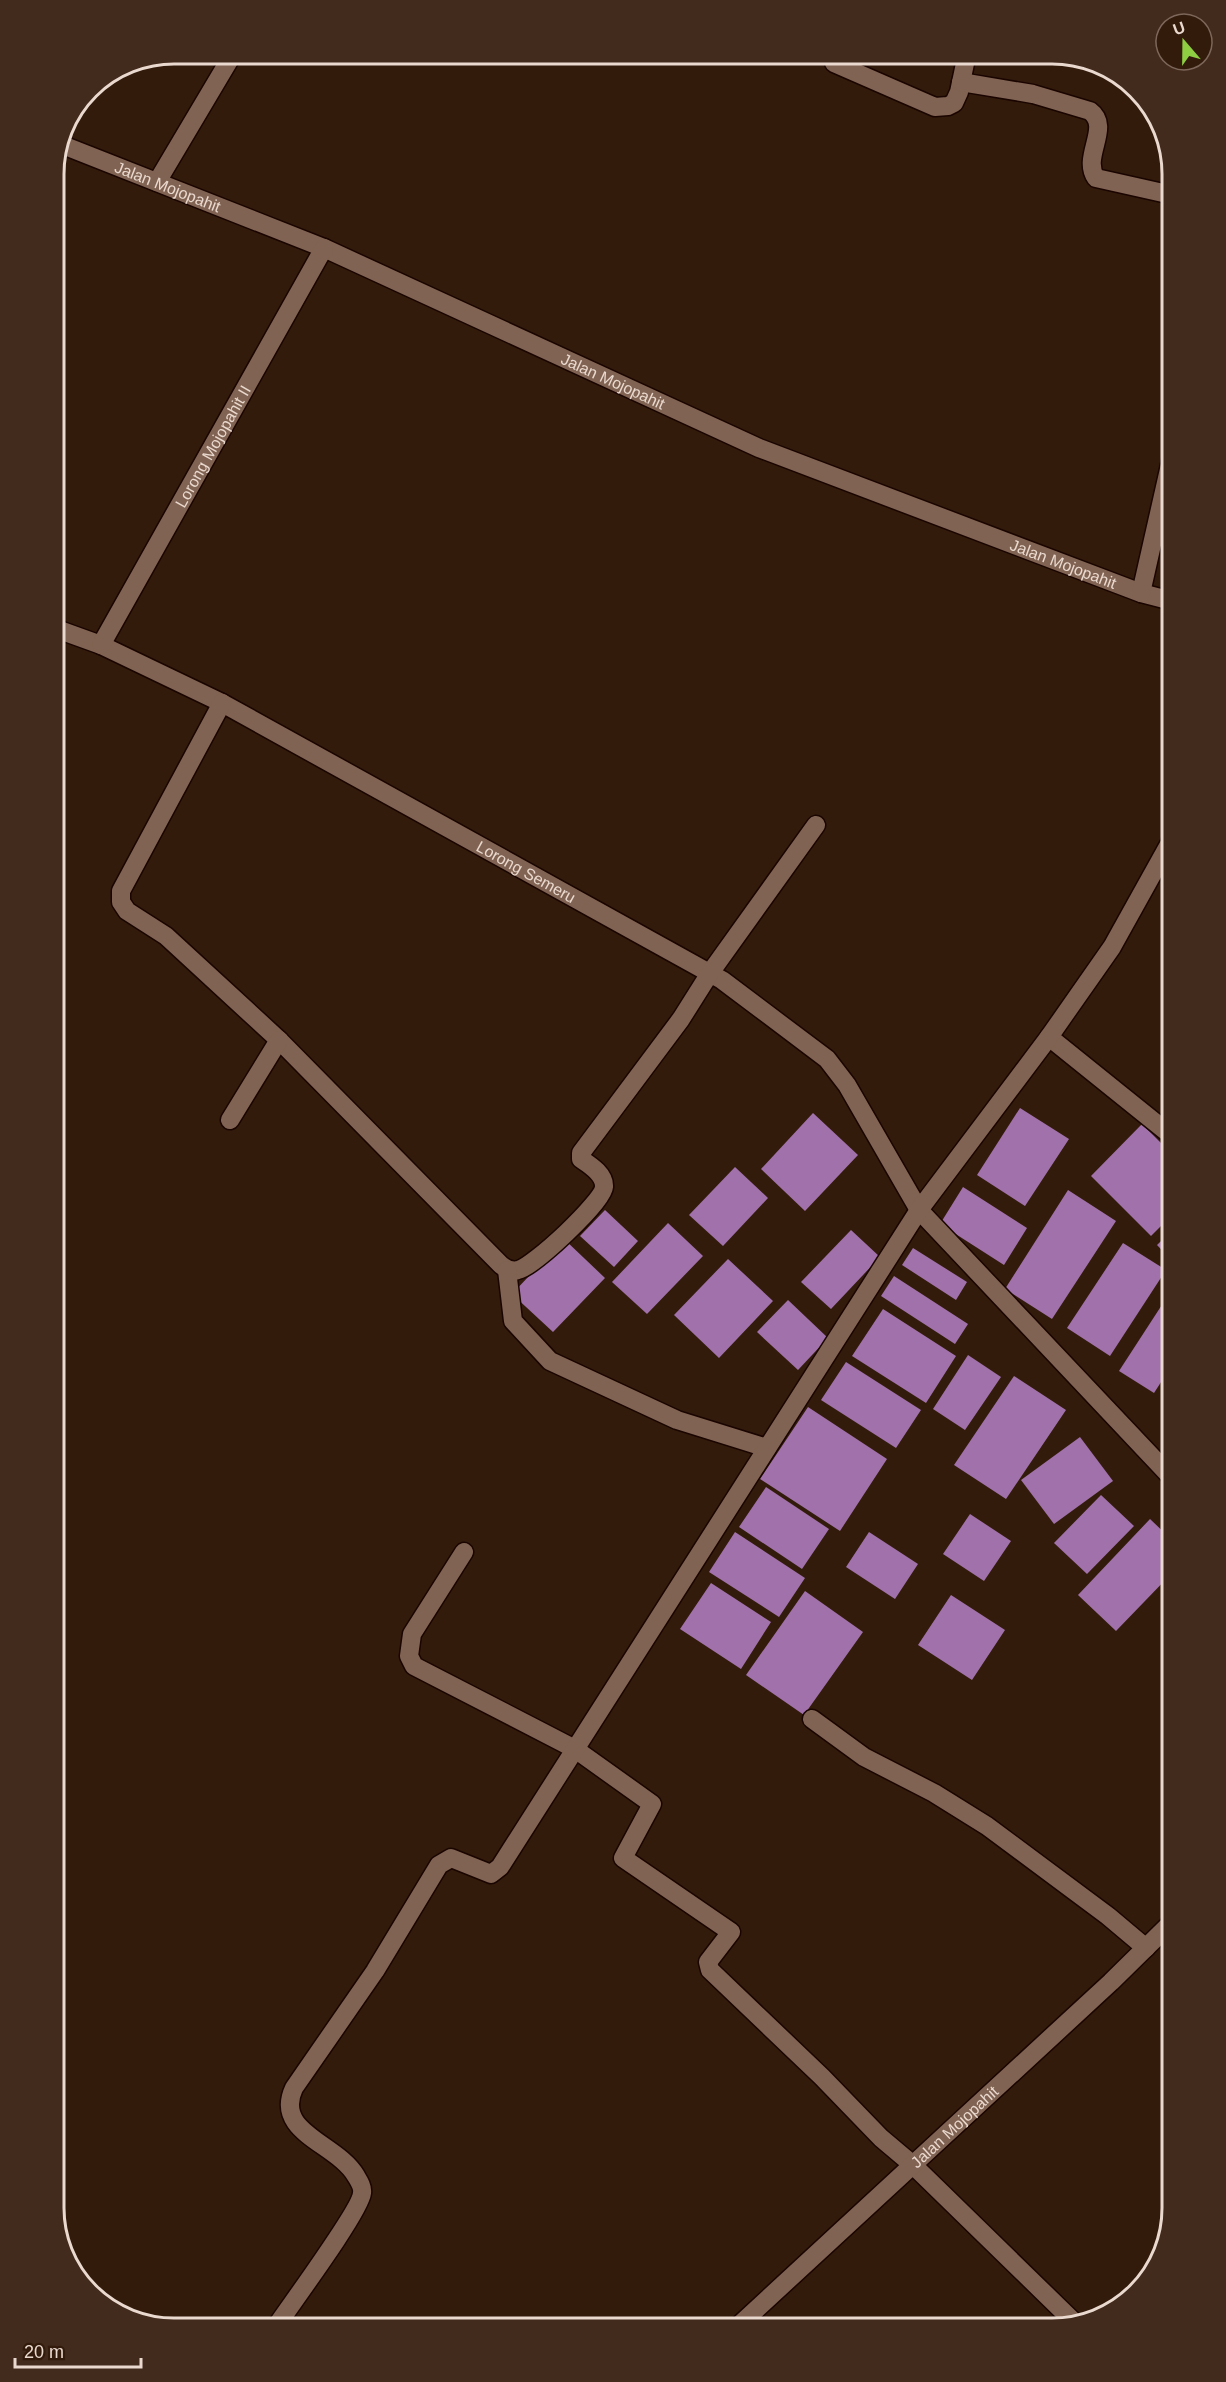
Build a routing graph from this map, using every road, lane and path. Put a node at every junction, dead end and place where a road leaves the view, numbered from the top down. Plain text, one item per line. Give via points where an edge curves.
1 (227, 64) edge
2 (838, 65) edge
3 (965, 65) edge
4 (961, 82) junction
5 (68, 147) edge
6 (157, 182) junction
7 (1162, 193) edge
8 (324, 248) junction
9 (1162, 500) edge
10 (1141, 593) junction
11 (1162, 598) edge
12 (65, 632) edge
13 (100, 645) junction
14 (222, 703) junction
15 (816, 825) dead end
16 (1162, 857) edge
17 (710, 973) junction
18 (1049, 1037) junction
19 (279, 1040) junction
20 (230, 1120) dead end
21 (1162, 1128) edge
22 (919, 1210) junction
23 (507, 1270) junction
24 (767, 1448) junction
25 (1162, 1467) edge
26 (464, 1552) dead end
27 (812, 1719) dead end
28 (575, 1749) junction
29 (1162, 1932) edge
30 (1146, 1948) junction
31 (913, 2165) junction
32 (1067, 2316) edge
33 (282, 2317) edge
34 (746, 2318) edge

1 - 6 street
2 - 4 street via 935,107 954,103
3 - 4 street
4 - 7 street via 1033,94 1090,111 1099,125 1091,161 1096,178
5 - 6 street, Jalan Mojopahit
6 - 8 street, Jalan Mojopahit
8 - 10 street, Jalan Mojopahit via 759,448
8 - 13 street, Lorong Mojopahit II
9 - 10 street
10 - 11 street, Jalan Mojopahit
12 - 13 street, Lorong Semeru
13 - 14 street, Lorong Semeru
14 - 17 street, Lorong Semeru
14 - 19 street via 121,891 121,902 127,911 166,936
15 - 17 street
16 - 18 street via 1112,947
17 - 22 street, Lorong Semeru via 835,1067
17 - 23 street via 681,1019 580,1155 603,1179 602,1194 591,1210 526,1267
18 - 21 street
18 - 22 street
19 - 20 street
19 - 23 street
22 - 24 street
22 - 25 street, Lorong Semeru
23 - 24 street via 513,1321 550,1361 677,1420
24 - 28 street
26 - 28 street via 412,1634 409,1656 414,1666
27 - 30 street via 864,1757 987,1826
28 - 31 street via 652,1804 623,1858 731,1932 708,1967
28 - 33 street via 496,1872 483,1872 451,1858 439,1865 375,1971 294,2088 289,2099 293,2120 344,2159 362,2193 348,2221
29 - 30 street, Jalan Mojopahit
30 - 31 street, Jalan Mojopahit
31 - 32 street
31 - 34 street, Jalan Mojopahit

